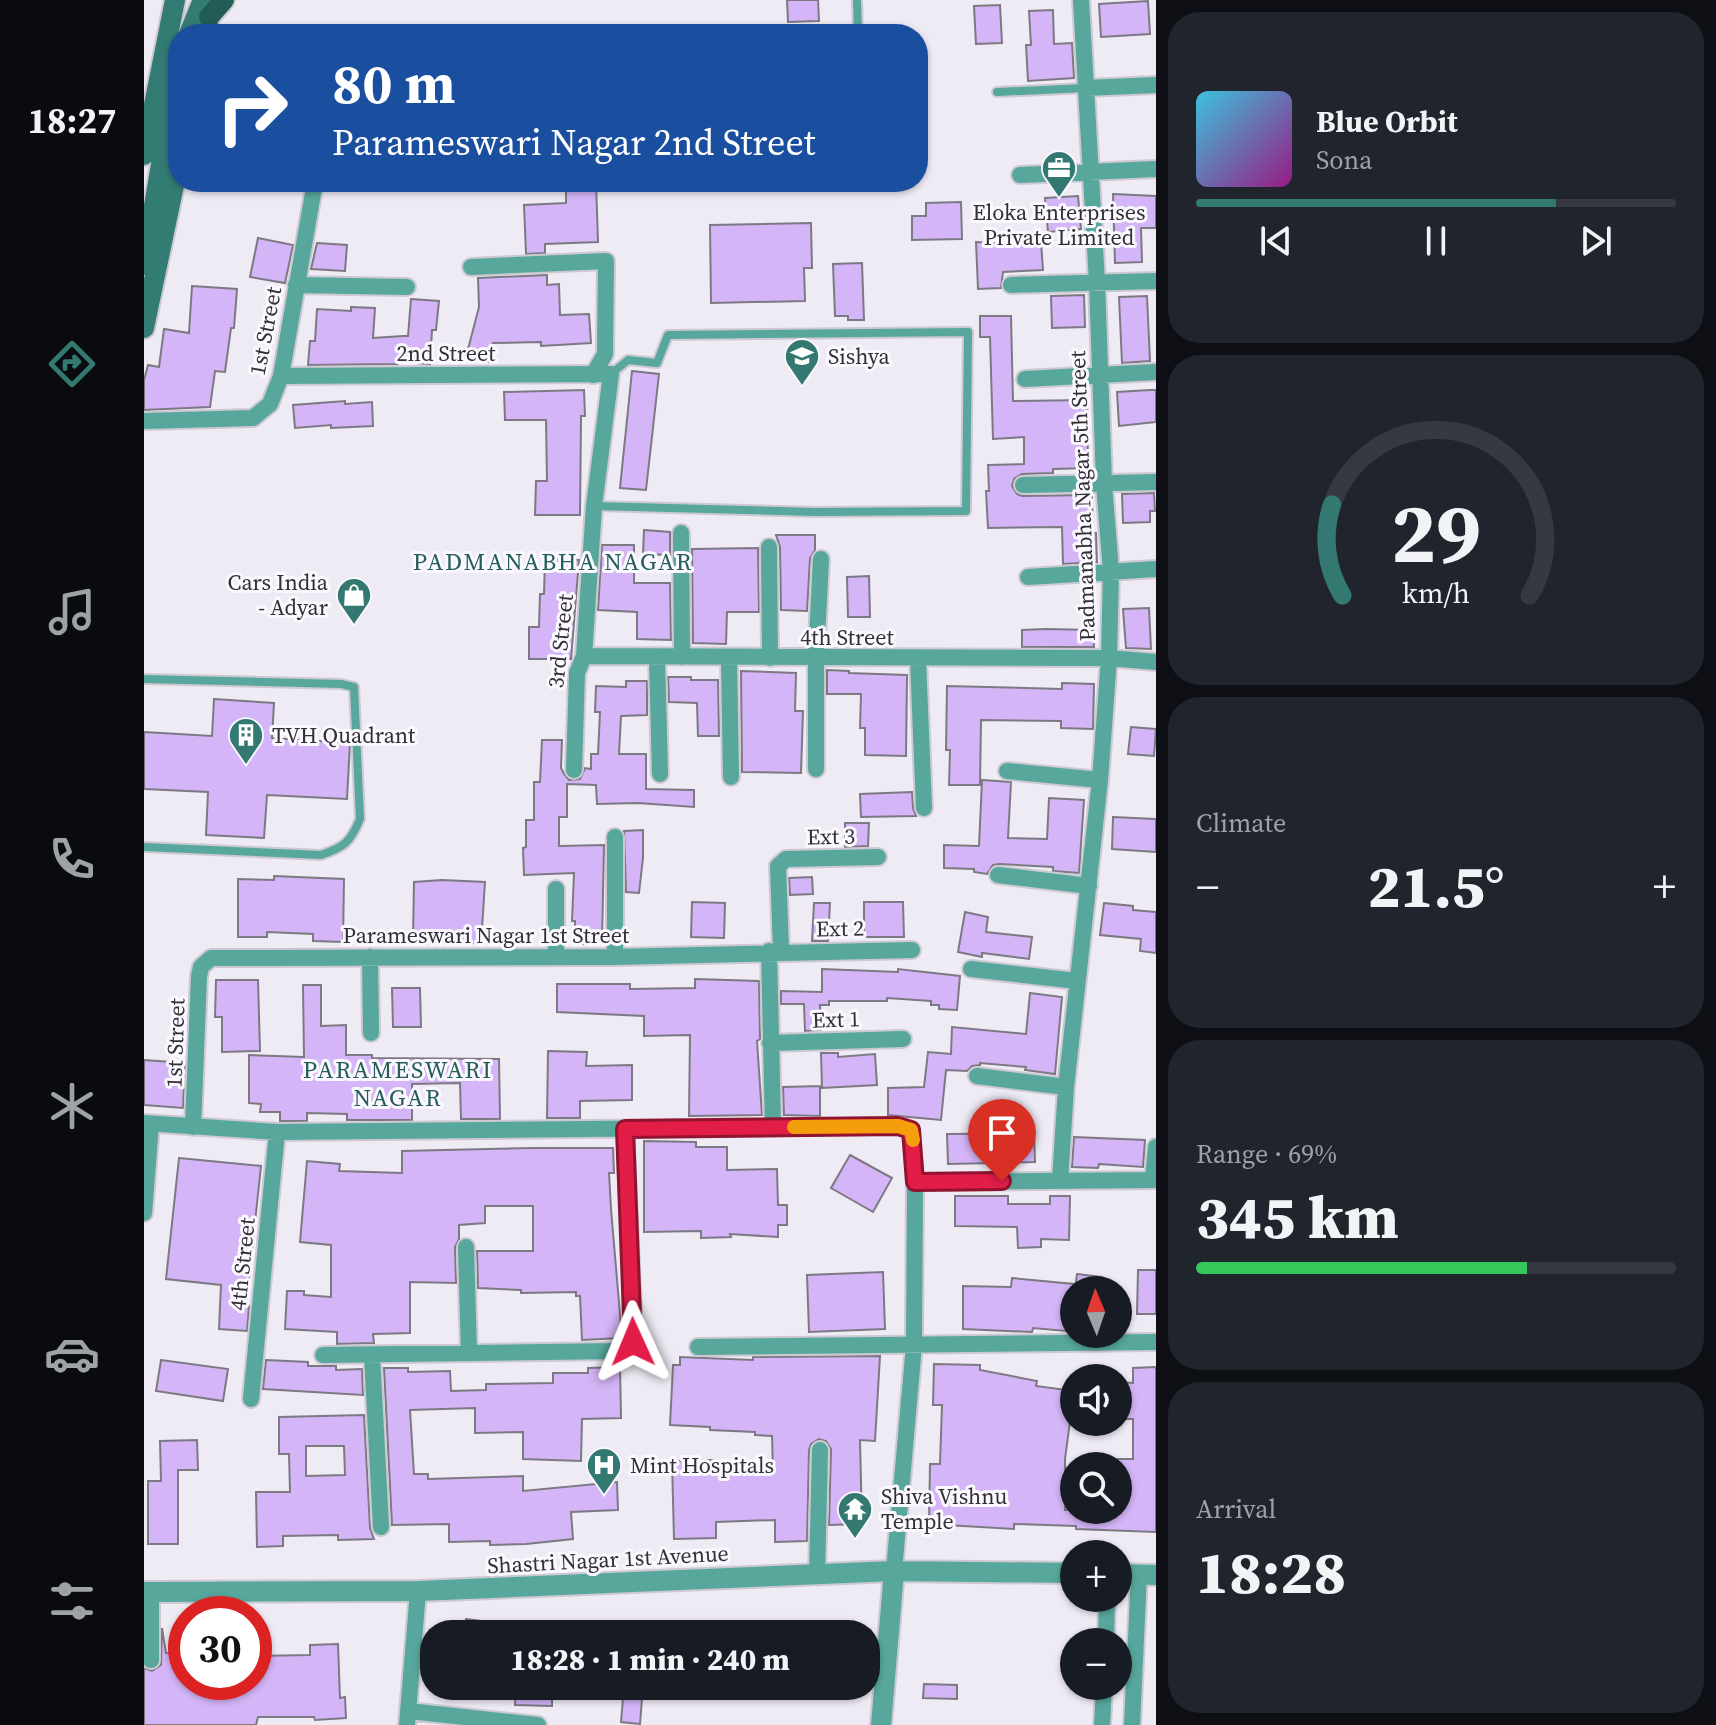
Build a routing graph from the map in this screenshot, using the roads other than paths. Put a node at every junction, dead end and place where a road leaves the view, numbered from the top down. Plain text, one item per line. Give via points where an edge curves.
1 (175, 0) edge
2 (224, 0) edge
3 (857, 0) edge
4 (1081, 0) edge
5 (207, 13) edge
6 (180, 24) edge
7 (858, 24) edge
8 (168, 76) edge
9 (1156, 85) edge
10 (1085, 88) junction
11 (997, 92) dead end
12 (168, 123) edge
13 (144, 149) edge
14 (1156, 169) edge
15 (1090, 171) junction
16 (1020, 175) dead end
17 (173, 192) edge
18 (313, 192) edge
19 (144, 265) edge
20 (471, 267) dead end
21 (1156, 281) edge
22 (1097, 282) junction
23 (296, 285) junction
24 (1011, 285) dead end
25 (407, 287) dead end
26 (144, 328) edge
27 (1156, 372) edge
28 (611, 374) junction
29 (593, 375) junction
30 (281, 376) junction
31 (1099, 376) junction
32 (1025, 379) dead end
33 (144, 421) edge
34 (1156, 482) edge
35 (1104, 484) junction
36 (1023, 485) dead end
37 (594, 506) junction
38 (681, 533) dead end
39 (769, 547) dead end
40 (821, 559) dead end
41 (1156, 569) edge
42 (1111, 571) junction
43 (1028, 577) dead end
44 (584, 656) junction
45 (657, 657) junction
46 (682, 657) junction
47 (729, 658) junction
48 (770, 658) junction
49 (816, 658) junction
50 (1109, 658) junction
51 (918, 659) junction
52 (1156, 662) edge
53 (144, 679) edge
54 (816, 769) dead end
55 (574, 770) dead end
56 (1007, 771) dead end
57 (660, 774) dead end
58 (731, 777) dead end
59 (1100, 780) junction
60 (924, 808) dead end
61 (615, 837) dead end
62 (144, 847) edge
63 (878, 857) dead end
64 (998, 875) dead end
65 (1089, 886) junction
66 (556, 889) dead end
67 (912, 950) dead end
68 (775, 951) junction
69 (370, 957) junction
70 (556, 957) junction
71 (615, 957) junction
72 (205, 962) joint
73 (971, 969) dead end
74 (1077, 981) junction
75 (371, 1033) dead end
76 (903, 1039) dead end
77 (770, 1043) junction
78 (977, 1076) dead end
79 (1066, 1087) junction
80 (147, 1124) edge
81 (193, 1127) junction
82 (773, 1127) junction
83 (625, 1129) junction
84 (277, 1132) junction
85 (1156, 1147) edge
86 (1154, 1180) edge
87 (1060, 1181) junction
88 (915, 1182) junction
89 (144, 1213) edge
90 (466, 1247) dead end
91 (1156, 1342) edge
92 (914, 1345) junction
93 (698, 1347) dead end
94 (469, 1353) junction
95 (323, 1355) dead end
96 (372, 1355) junction
97 (251, 1399) dead end
98 (820, 1450) dead end
99 (381, 1527) dead end
100 (894, 1571) junction
101 (1060, 1573) edge
102 (817, 1574) junction
103 (1148, 1574) edge
104 (418, 1591) junction
105 (148, 1593) edge
106 (151, 1660) dead end
107 (1103, 1700) edge
108 (408, 1718) edge
109 (538, 1725) edge
110 (881, 1725) edge
111 (1102, 1725) edge
112 (1132, 1725) edge

1 - 6 main road
2 - 5 main road
3 - 7 lane
4 - 10 street, Padmanabha Nagar 5th Street
8 - 13 main road
9 - 10 street
10 - 11 lane
10 - 15 street, Padmanabha Nagar 5th Street
12 - 19 main road
14 - 15 street
15 - 16 street
15 - 22 street, Padmanabha Nagar 5th Street
17 - 26 main road
18 - 23 street, 1st Street
20 - 29 street via 606,261 605,354
21 - 22 street
22 - 24 street
22 - 31 street, Padmanabha Nagar 5th Street
23 - 25 street
23 - 30 street, 1st Street
27 - 31 street
28 - 29 street, 2nd Street
28 - 37 street, 3rd Street
28 - 37 lane via 628,360 657,363 668,335 968,332 966,511
29 - 30 street, 2nd Street
30 - 33 street, 1st Street via 270,404 253,418
31 - 32 street
31 - 35 street, Padmanabha Nagar 5th Street
34 - 35 street
35 - 36 street
35 - 42 street, Padmanabha Nagar 5th Street
37 - 44 street, 3rd Street
38 - 46 street
39 - 48 street
40 - 49 street
41 - 42 street
42 - 43 street
42 - 50 street, Padmanabha Nagar 5th Street
44 - 45 street, 4th Street
44 - 55 street, 3rd Street via 577,673
45 - 46 street, 4th Street
45 - 57 street
46 - 47 street, 4th Street
47 - 48 street, 4th Street
47 - 58 street
48 - 49 street, 4th Street
49 - 51 street, 4th Street
49 - 54 street
50 - 51 street, 4th Street
50 - 52 street, 4th Street
50 - 59 street, Padmanabha Nagar 5th Street
51 - 60 street
53 - 62 lane via 354,687 360,819 340,849 321,855
56 - 59 street
59 - 65 street, Padmanabha Nagar 5th Street
61 - 71 street
63 - 68 street, Ext 3 via 781,861
64 - 65 street
65 - 74 street, Padmanabha Nagar 5th Street
66 - 70 street
67 - 68 street, Ext 2
68 - 71 street, Parameswari Nagar 1st Street
68 - 77 street
69 - 70 street, Parameswari Nagar 1st Street
69 - 72 street, Parameswari Nagar 1st Street via 224,957
69 - 75 street
70 - 71 street, Parameswari Nagar 1st Street
72 - 81 street, 1st Street via 199,976
73 - 74 street
74 - 79 street, Padmanabha Nagar 5th Street
76 - 77 street, Ext 1
77 - 82 street
78 - 79 street
79 - 87 street, Padmanabha Nagar 5th Street
80 - 81 street
80 - 89 street
81 - 84 street
82 - 83 street
82 - 88 street via 905,1127 913,1136
83 - 84 street
83 - 94 street via 631,1347
84 - 97 street, 4th Street
85 - 86 street
86 - 87 street
87 - 88 street
88 - 92 street
90 - 94 street
91 - 92 street
92 - 93 street
92 - 100 street
94 - 96 street
95 - 96 street
96 - 99 street
98 - 102 street
100 - 101 street, Shastri Nagar 1st Avenue
100 - 102 street, Shastri Nagar 1st Avenue
100 - 110 street
102 - 104 street, Shastri Nagar 1st Avenue
103 - 112 street
104 - 105 street, Shastri Nagar 1st Avenue
104 - 108 street
105 - 106 street
107 - 111 street
108 - 109 street

